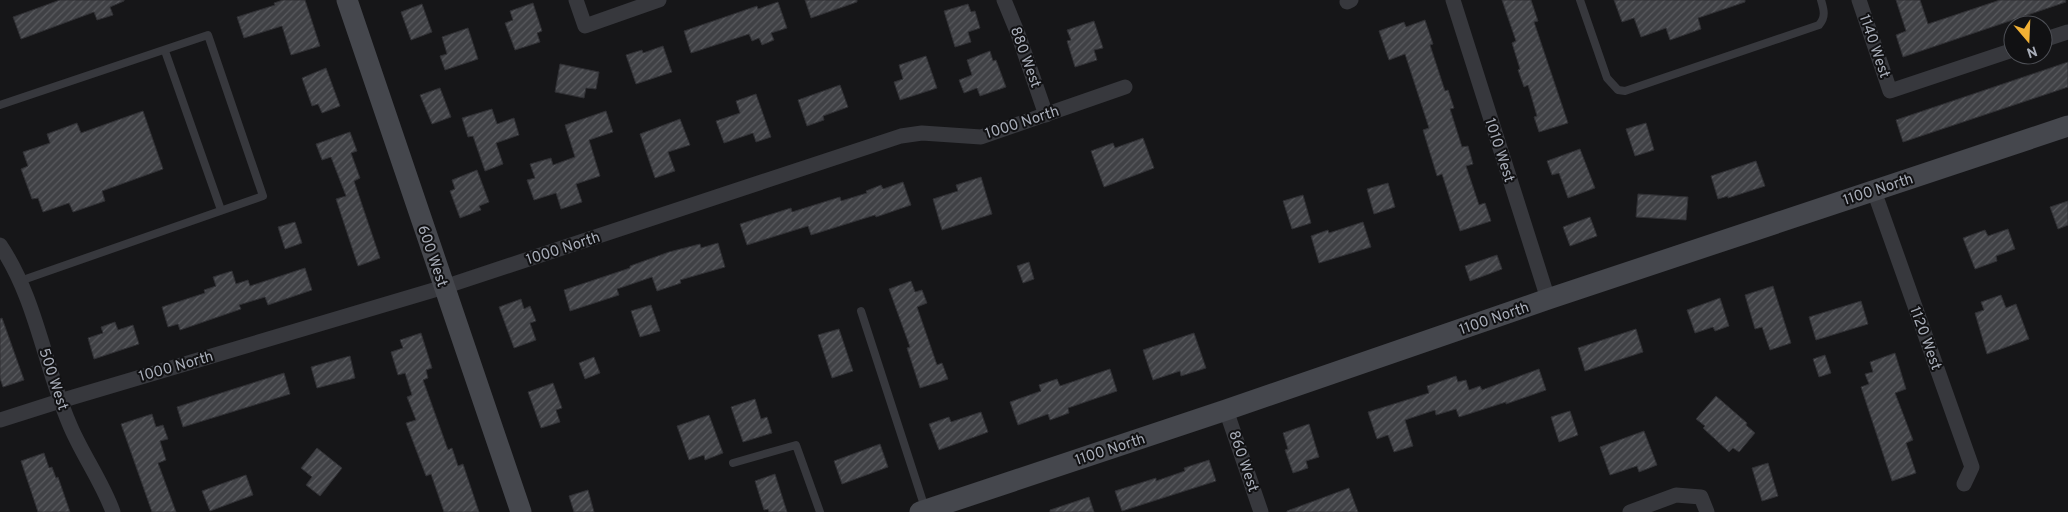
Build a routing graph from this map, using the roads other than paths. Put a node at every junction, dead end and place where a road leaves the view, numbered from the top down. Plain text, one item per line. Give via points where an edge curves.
1 (347, 0) edge
2 (576, 0) edge
3 (659, 0) edge
4 (1004, 0) edge
5 (1453, 0) edge
6 (1580, 0) edge
7 (1821, 0) edge
8 (1859, 0) edge
9 (2068, 32) edge
10 (2053, 37) edge
11 (165, 51) junction
12 (2003, 53) edge
13 (1125, 87) dead end
14 (0, 105) edge
15 (1046, 114) junction
16 (2068, 126) edge
17 (1874, 191) junction
18 (221, 210) junction
19 (0, 245) edge
20 (20, 281) junction
21 (444, 287) junction
22 (1548, 299) junction
23 (861, 311) dead end
24 (60, 400) junction
25 (1226, 410) junction
26 (0, 420) edge
27 (733, 463) dead end
28 (1964, 484) dead end
29 (923, 511) edge
30 (113, 512) edge
31 (521, 512) edge
32 (820, 512) edge
33 (1261, 512) edge
34 (1630, 512) edge
35 (1707, 512) edge

1 - 21 main road, 600 West
2 - 3 street via 584,26
4 - 15 street, 880 West
5 - 22 street, 1010 West
6 - 7 lane via 1607,78 1618,90 1625,91 1819,25 1824,19
8 - 12 street, 1140 West via 1890,91
9 - 10 street
11 - 14 lane
11 - 18 lane
11 - 18 lane via 208,35 263,196
13 - 15 street, 1000 North
15 - 21 street, 1000 North via 981,137 922,133 901,136
16 - 17 main road, 1100 North
17 - 22 main road, 1100 North
17 - 28 street, 1120 West via 1972,467
18 - 20 lane
19 - 20 street, 500 West
20 - 24 street, 500 West
21 - 24 street, 1000 North
21 - 31 main road, 600 West
22 - 25 main road, 1100 North
23 - 29 lane
24 - 26 street, 1000 North
24 - 30 street, 500 West via 69,425
25 - 29 main road, 1100 North
25 - 33 street, 860 West
27 - 32 lane via 796,445
34 - 35 street via 1676,495 1702,497

